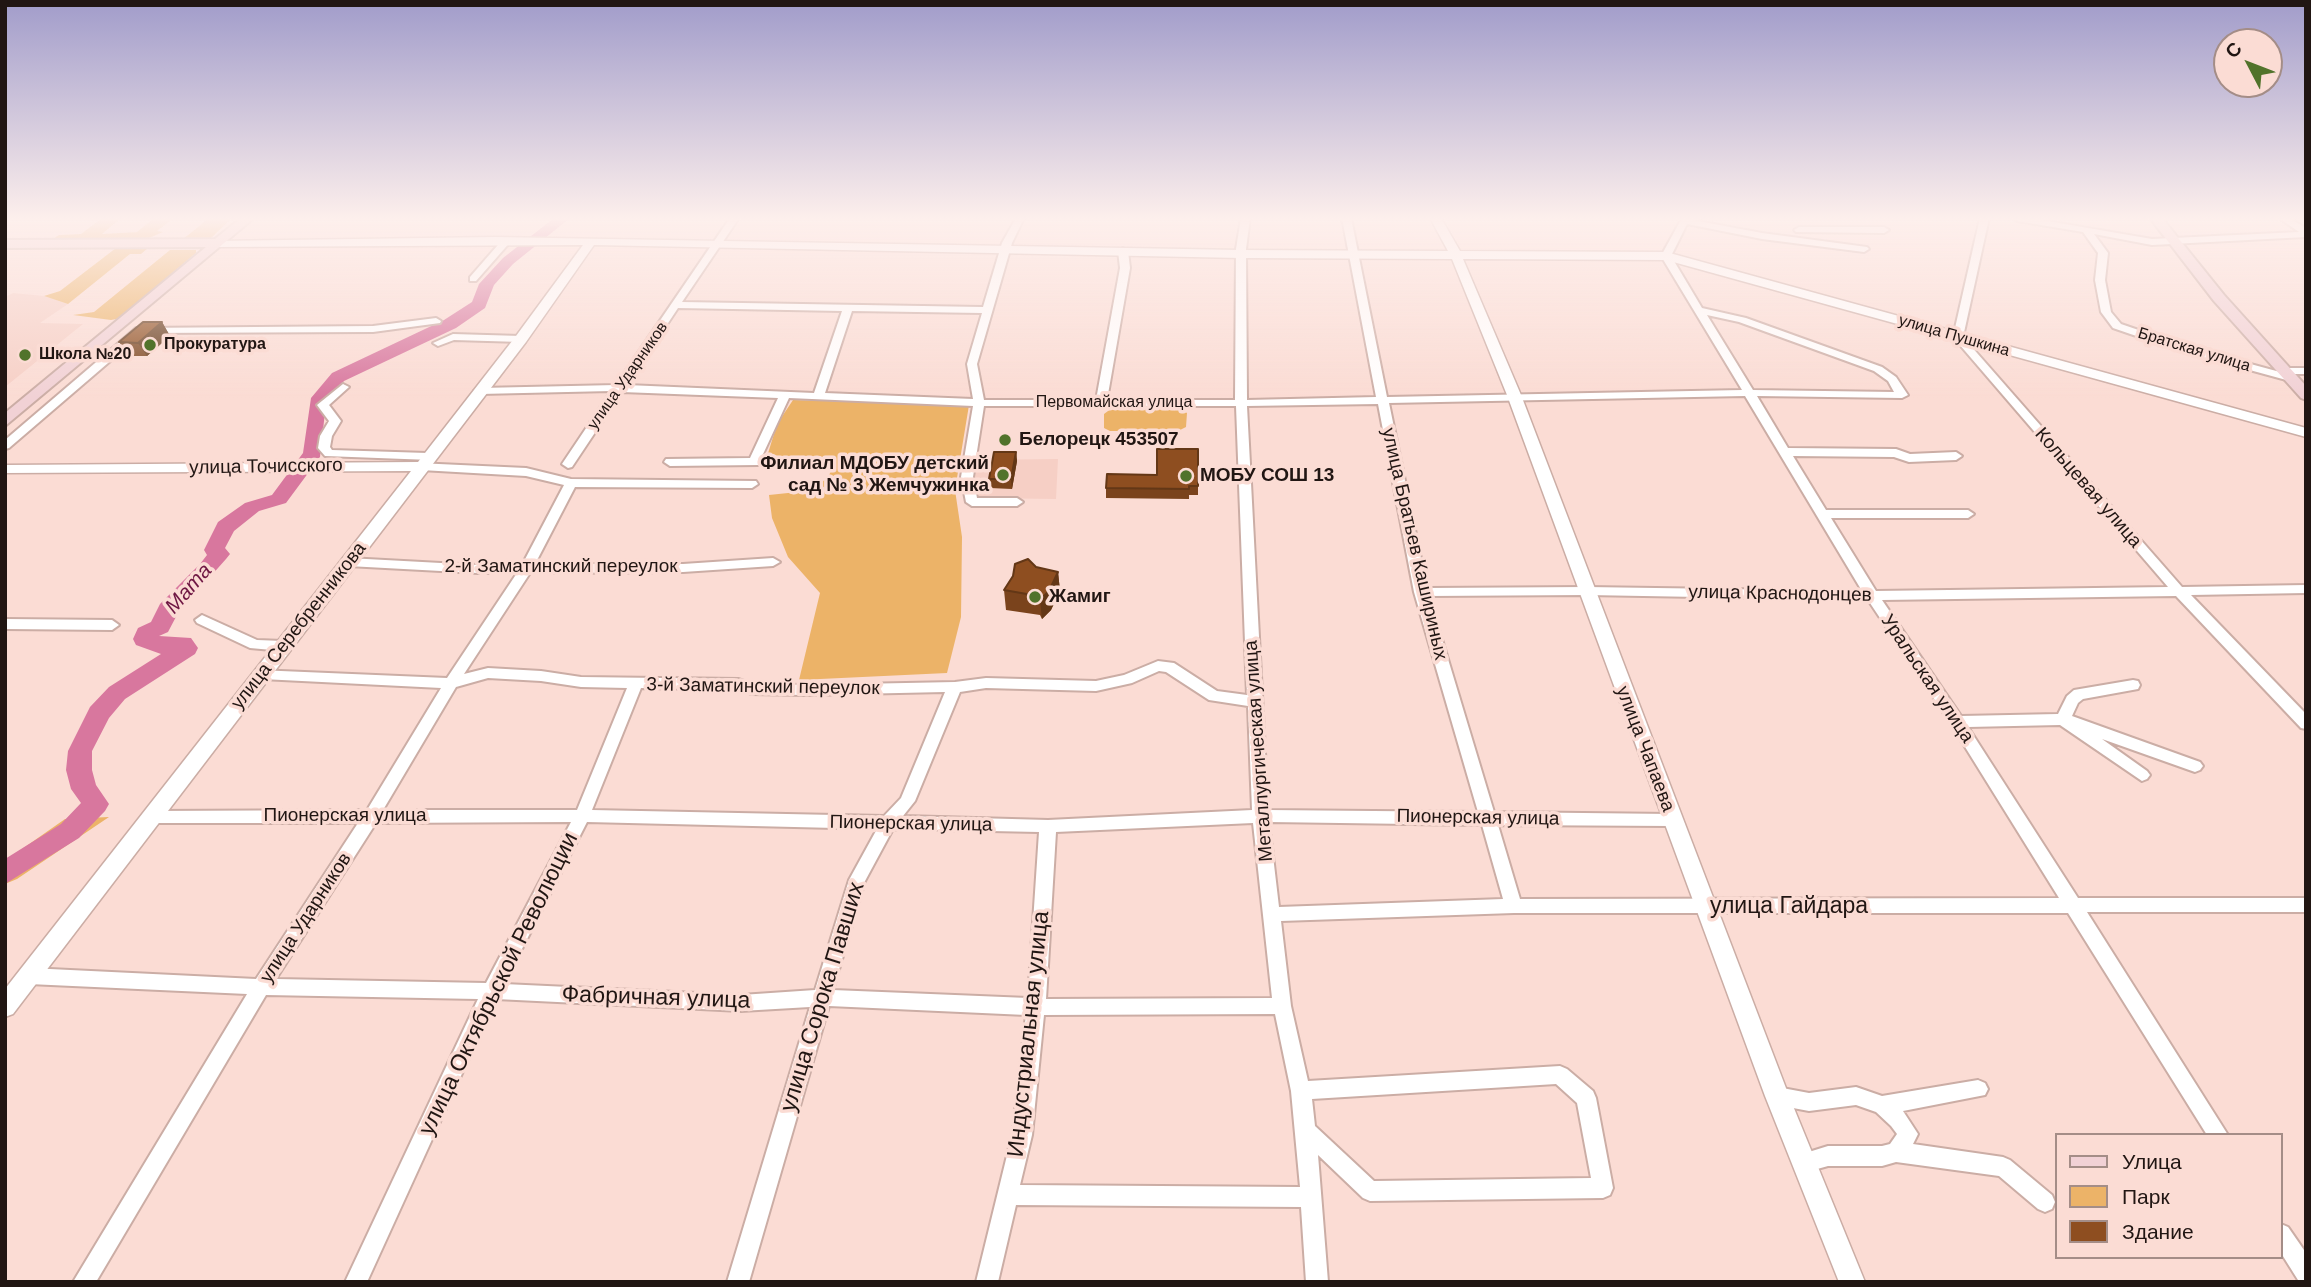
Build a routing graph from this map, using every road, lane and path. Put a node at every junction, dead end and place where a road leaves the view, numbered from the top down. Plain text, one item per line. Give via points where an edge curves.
1 (176, 278) edge
2 (565, 278) edge
3 (695, 278) edge
4 (997, 278) edge
5 (1123, 278) edge
6 (1241, 278) edge
7 (1356, 278) edge
8 (1465, 278) edge
9 (1679, 278) edge
10 (1746, 278) edge
11 (1971, 278) edge
12 (2100, 278) edge
13 (2203, 278) edge
14 (677, 305) junction
15 (848, 307) junction
16 (988, 310) junction
17 (1699, 310) junction
18 (436, 321) dead end
19 (1958, 337) junction
20 (521, 339) junction
21 (438, 343) dead end
22 (2306, 371) edge
23 (2288, 375) junction
24 (342, 387) dead end
25 (617, 388) junction
26 (480, 391) junction
27 (1749, 393) junction
28 (785, 394) junction
29 (819, 394) junction
30 (2306, 395) edge
31 (1514, 396) junction
32 (1380, 399) junction
33 (1101, 402) junction
34 (979, 403) junction
35 (1241, 403) junction
36 (5, 421) edge
37 (2306, 433) edge
38 (5, 446) edge
39 (1788, 452) junction
40 (1956, 456) dead end
41 (424, 462) junction
42 (670, 462) dead end
43 (568, 464) dead end
44 (5, 470) edge
45 (571, 483) junction
46 (752, 484) dead end
47 (1017, 502) dead end
48 (1825, 514) junction
49 (1968, 514) dead end
50 (348, 562) junction
51 (773, 562) dead end
52 (527, 568) junction
53 (2306, 589) edge
54 (2178, 590) junction
55 (1587, 591) junction
56 (1421, 592) junction
57 (1872, 596) junction
58 (202, 620) dead end
59 (5, 624) edge
60 (112, 625) dead end
61 (284, 646) junction
62 (262, 674) junction
63 (451, 683) junction
64 (635, 685) junction
65 (2133, 685) dead end
66 (955, 687) junction
67 (1254, 701) junction
68 (2063, 719) junction
69 (1957, 722) junction
70 (2306, 724) edge
71 (2195, 766) dead end
72 (2142, 775) dead end
73 (372, 816) junction
74 (582, 816) junction
75 (1260, 816) junction
76 (1486, 816) junction
77 (151, 817) junction
78 (1672, 820) junction
79 (888, 823) junction
80 (1048, 826) junction
81 (2306, 905) edge
82 (1514, 906) junction
83 (2071, 906) junction
84 (1706, 907) junction
85 (1273, 915) junction
86 (29, 976) junction
87 (261, 988) junction
88 (491, 991) junction
89 (823, 998) junction
90 (1282, 1006) junction
91 (5, 1007) edge
92 (1036, 1007) junction
93 (1978, 1089) dead end
94 (1301, 1091) junction
95 (1777, 1096) junction
96 (1882, 1105) junction
97 (1306, 1131) junction
98 (2217, 1133) edge
99 (1896, 1152) junction
100 (1804, 1163) junction
101 (1008, 1195) junction
102 (1309, 1197) junction
103 (2045, 1202) dead end
104 (2283, 1237) edge
105 (2306, 1272) edge
106 (84, 1282) edge
107 (356, 1282) edge
108 (738, 1282) edge
109 (987, 1282) edge
110 (1317, 1282) edge
111 (1852, 1282) edge

1 - 36 main road
2 - 20 street, улица Серебренникова
3 - 14 street, улица Ударников
4 - 16 street
5 - 33 street
6 - 35 street, Металлургическая улица
7 - 32 street, улица Братьев Кашириных
8 - 31 street, улица Чапаева
9 - 17 street, Уральская улица
10 - 19 street, улица Пушкина
11 - 19 street
12 - 23 street, Братская улица via 2106,312 2117,326 2183,349
13 - 23 main road, Братская улица
14 - 15 street
14 - 25 street, улица Ударников
15 - 16 street
15 - 29 street
16 - 34 street via 972,364
17 - 27 street, Уральская улица
17 - 27 street, Первомайская улица via 1742,320 1878,369 1892,379 1902,395
18 - 38 street via 373,329 140,330
19 - 37 street, улица Пушкина
19 - 54 street, Кольцевая улица
20 - 21 street via 453,337
20 - 26 street, улица Серебренникова
22 - 23 street
23 - 30 main road, Братская улица
24 - 41 street via 323,405 335,421 326,436 324,448 329,453
25 - 26 street, Первомайская улица
25 - 28 street, Первомайская улица
25 - 43 street, улица Ударников
26 - 41 street, улица Серебренникова
27 - 31 street, Первомайская улица
27 - 39 street, Уральская улица
28 - 29 street, Первомайская улица
28 - 42 street via 754,462
29 - 34 street, Первомайская улица
31 - 32 street, Первомайская улица
31 - 55 street, улица Чапаева
32 - 35 street, Первомайская улица
32 - 56 street, улица Братьев Кашириных
33 - 34 street, Первомайская улица
33 - 35 street, Первомайская улица
34 - 47 street via 968,492 972,502
35 - 67 street, Металлургическая улица
39 - 40 street
39 - 48 street, Уральская улица
41 - 44 street, улица Точисского
41 - 45 street, улица Точисского via 526,472
41 - 50 street, улица Серебренникова
45 - 46 street, улица Точисского
45 - 52 street, улица Ударников
48 - 49 street
48 - 57 street, Уральская улица
50 - 52 street, 2-й Заматинский переулок
50 - 61 street, улица Серебренникова
51 - 52 street, 2-й Заматинский переулок via 683,568
52 - 63 street, улица Ударников
53 - 54 street, улица Краснодонцев
54 - 57 street, улица Краснодонцев
54 - 70 street, Кольцевая улица
55 - 56 street, улица Краснодонцев
55 - 57 street, улица Краснодонцев
55 - 78 street, улица Чапаева
56 - 76 street, улица Братьев Кашириных
57 - 69 street, Уральская улица
58 - 61 street via 255,645
59 - 60 street
61 - 62 street, улица Серебренникова
62 - 63 street, 3-й Заматинский переулок
62 - 77 street, улица Серебренникова
63 - 64 street, 3-й Заматинский переулок via 488,673
63 - 73 street, улица Ударников
64 - 66 street, 3-й Заматинский переулок via 738,684 752,689 807,690
64 - 74 street, улица Октябрьской Революции
65 - 68 street via 2079,694
66 - 67 street, 3-й Заматинский переулок via 986,683 1096,685 1158,666 1169,667 1214,696
66 - 79 street, улица Сорока Павших via 907,801
67 - 75 street, Металлургическая улица
68 - 69 street
68 - 71 street
68 - 72 street
69 - 83 street, Уральская улица
73 - 74 street, Пионерская улица
73 - 77 street, Пионерская улица
73 - 87 street, улица Ударников
74 - 79 street, Пионерская улица
74 - 88 street, улица Октябрьской Революции
75 - 76 street, Пионерская улица
75 - 80 street, Пионерская улица
75 - 85 street, Металлургическая улица
76 - 78 street, Пионерская улица
76 - 82 street, улица Братьев Кашириных
77 - 86 street, улица Серебренникова
78 - 84 street, улица Чапаева
79 - 80 street, Пионерская улица
79 - 89 street, улица Сорока Павших via 857,880
80 - 92 street, Индустриальная улица
81 - 83 street, улица Гайдара
82 - 84 street, улица Гайдара
82 - 85 street, улица Гайдара
83 - 84 street, улица Гайдара
83 - 98 street, Уральская улица
84 - 95 street, улица Чапаева
85 - 90 street, Металлургическая улица
86 - 87 street, Фабричная улица
86 - 91 street, улица Серебренникова
87 - 88 street, Фабричная улица
87 - 106 street, улица Ударников
88 - 89 street, Фабричная улица via 741,1003
88 - 107 street, улица Октябрьской Революции
89 - 92 street, Фабричная улица
89 - 108 street, улица Сорока Павших
90 - 92 street, Фабричная улица
90 - 94 street, Металлургическая улица
92 - 101 street, Индустриальная улица via 1022,1135
93 - 96 street
94 - 97 street, Металлургическая улица
94 - 97 street via 1560,1076 1586,1098 1602,1188 1370,1191
95 - 96 street via 1809,1102 1856,1097
95 - 100 street, улица Чапаева
96 - 99 street via 1908,1133
97 - 102 street, Металлургическая улица
99 - 100 street via 1828,1156
99 - 103 street via 2003,1167
100 - 111 street, улица Чапаева
101 - 102 street
101 - 109 street, Индустриальная улица
102 - 110 street, Металлургическая улица
104 - 105 street

